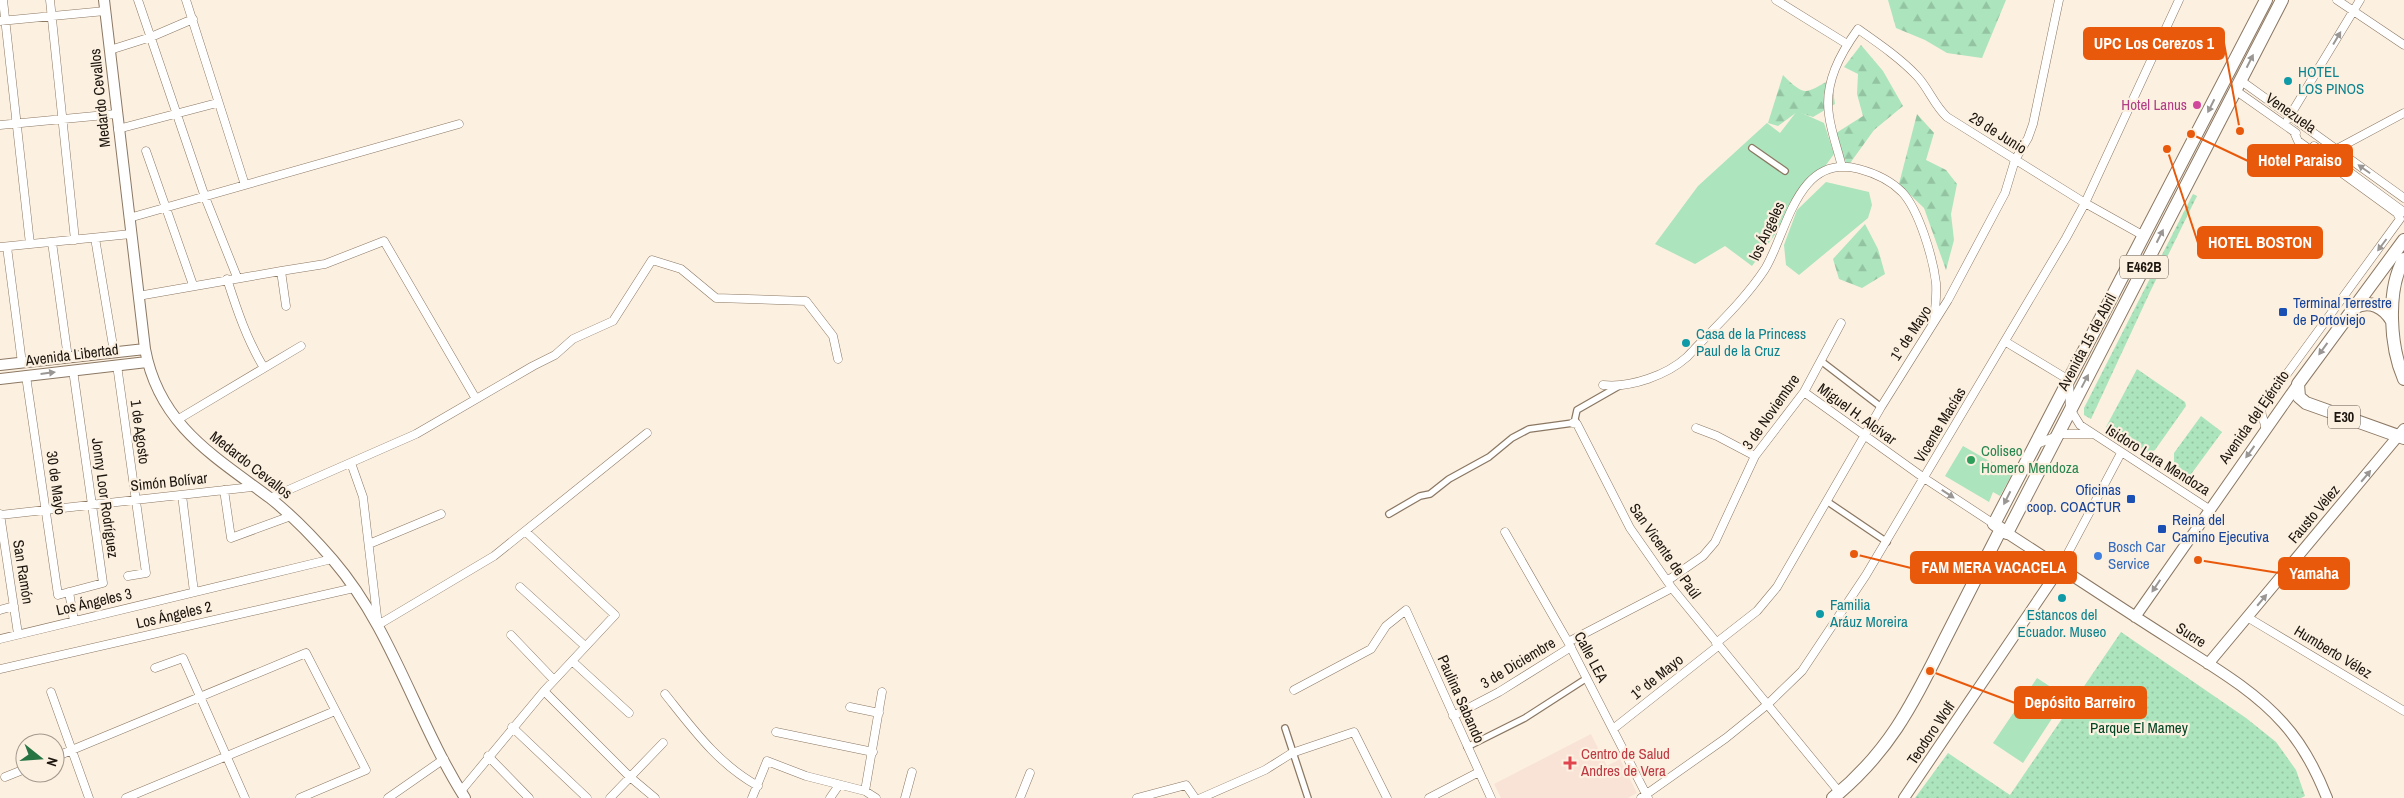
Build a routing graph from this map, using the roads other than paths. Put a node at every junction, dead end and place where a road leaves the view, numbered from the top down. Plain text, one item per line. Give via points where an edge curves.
1 (3, 0) edge
2 (50, 0) edge
3 (104, 0) edge
4 (138, 0) edge
5 (186, 0) edge
6 (1776, 0) edge
7 (2059, 0) edge
8 (2179, 0) edge
9 (2266, 0) edge
10 (2282, 0) edge
11 (2337, 0) edge
12 (2360, 0) edge
13 (105, 11) junction
14 (2353, 11) junction
15 (52, 16) junction
16 (3, 20) edge
17 (193, 20) junction
18 (151, 37) junction
19 (1847, 44) junction
20 (2404, 46) edge
21 (110, 50) junction
22 (2237, 85) junction
23 (218, 103) junction
24 (2404, 113) edge
25 (116, 114) junction
26 (177, 114) junction
27 (2289, 116) junction
28 (63, 119) junction
29 (17, 124) junction
30 (459, 124) dead end
31 (0, 125) edge
32 (2284, 125) junction
33 (118, 129) junction
34 (2294, 132) junction
35 (1752, 148) dead end
36 (2335, 149) junction
37 (146, 150) dead end
38 (2332, 158) junction
39 (2015, 160) junction
40 (1842, 167) junction
41 (1785, 171) dead end
42 (245, 185) junction
43 (206, 197) junction
44 (2404, 198) edge
45 (2085, 203) junction
46 (164, 208) junction
47 (2404, 212) edge
48 (129, 218) junction
49 (131, 234) junction
50 (2144, 236) junction
51 (95, 238) junction
52 (75, 240) junction
53 (2404, 240) edge
54 (52, 242) junction
55 (30, 244) junction
56 (4, 247) edge
57 (2404, 259) edge
58 (281, 271) junction
59 (237, 277) junction
60 (227, 279) junction
61 (193, 285) junction
62 (138, 296) junction
63 (286, 306) dead end
64 (2354, 308) junction
65 (2392, 321) junction
66 (1934, 322) junction
67 (1841, 324) dead end
68 (2006, 342) junction
69 (301, 346) dead end
70 (145, 349) junction
71 (114, 352) junction
72 (68, 358) junction
73 (838, 359) dead end
74 (1821, 361) junction
75 (148, 362) junction
76 (22, 363) junction
77 (0, 365) edge
78 (116, 365) junction
79 (264, 368) junction
80 (73, 370) junction
81 (26, 376) junction
82 (0, 379) edge
83 (2403, 379) edge
84 (2069, 380) junction
85 (2298, 384) junction
86 (1604, 385) dead end
87 (1621, 385) junction
88 (1804, 392) junction
89 (476, 399) junction
90 (1881, 407) junction
91 (2070, 409) junction
92 (177, 420) junction
93 (1575, 423) junction
94 (1696, 428) dead end
95 (2265, 431) junction
96 (647, 433) dead end
97 (2402, 434) edge
98 (2092, 435) junction
99 (1865, 436) junction
100 (2056, 436) junction
101 (2032, 448) junction
102 (2122, 453) junction
103 (1755, 456) junction
104 (351, 462) junction
105 (1924, 478) junction
106 (252, 487) junction
107 (224, 490) junction
108 (182, 495) junction
109 (270, 498) junction
110 (136, 500) junction
111 (1828, 502) junction
112 (93, 505) junction
113 (2209, 508) junction
114 (46, 510) junction
115 (0, 514) edge
116 (441, 514) dead end
117 (1389, 514) dead end
118 (292, 516) junction
119 (2001, 529) junction
120 (525, 531) junction
121 (1505, 532) dead end
122 (1887, 542) junction
123 (369, 544) junction
124 (332, 559) junction
125 (2060, 568) junction
126 (128, 576) dead end
127 (1669, 584) junction
128 (520, 587) dead end
129 (354, 588) junction
130 (68, 592) junction
131 (194, 592) junction
132 (58, 594) joint
133 (14, 606) junction
134 (0, 610) edge
135 (2135, 617) junction
136 (2247, 617) junction
137 (74, 620) junction
138 (378, 624) junction
139 (18, 634) junction
140 (511, 635) dead end
141 (0, 639) edge
142 (1570, 645) junction
143 (1717, 645) junction
144 (585, 646) junction
145 (572, 661) junction
146 (2208, 664) junction
147 (155, 668) dead end
148 (0, 669) edge
149 (1587, 678) junction
150 (554, 680) junction
151 (544, 690) junction
152 (1294, 690) dead end
153 (51, 692) dead end
154 (882, 692) dead end
155 (665, 694) dead end
156 (200, 697) junction
157 (1768, 704) junction
158 (850, 707) dead end
159 (335, 710) junction
160 (2404, 711) edge
161 (629, 713) dead end
162 (879, 713) junction
163 (1453, 716) junction
164 (512, 727) junction
165 (1285, 728) dead end
166 (1613, 729) junction
167 (776, 732) dead end
168 (663, 743) dead end
169 (1467, 747) junction
170 (72, 750) junction
171 (65, 752) edge
172 (872, 752) junction
173 (1292, 754) junction
174 (226, 756) junction
175 (488, 756) junction
176 (444, 759) junction
177 (912, 772) dead end
178 (1479, 772) junction
179 (15, 773) edge
180 (1030, 773) dead end
181 (5, 777) dead end
182 (630, 777) junction
183 (839, 785) junction
184 (758, 786) junction
185 (865, 791) junction
186 (462, 795) edge
187 (1836, 795) edge
188 (1645, 797) edge
189 (2326, 797) edge
190 (89, 798) edge
191 (126, 798) edge
192 (245, 798) edge
193 (300, 798) edge
194 (388, 798) edge
195 (529, 798) edge
196 (587, 798) edge
197 (610, 798) edge
198 (655, 798) edge
199 (752, 798) edge
200 (830, 798) edge
201 (876, 798) edge
202 (905, 798) edge
203 (1020, 798) edge
204 (1137, 798) edge
205 (1195, 798) edge
206 (1201, 798) edge
207 (1308, 798) edge
208 (1387, 798) edge
209 (1429, 798) edge
210 (1492, 798) edge
211 (1904, 798) edge

1 - 16 street
2 - 15 street
3 - 13 street, Medardo Cevallos
4 - 18 street
5 - 17 street
6 - 19 street
7 - 39 street, 1º de Mayo via 2033,124
8 - 45 street, Vicente Macías
9 -> 50 main road, Avenida 15 de Abril / E462B
22 -> 10 main road, Avenida 15 de Abril / E462B
11 - 14 street
12 - 14 street
13 - 15 street
13 - 21 street, Medardo Cevallos
14 - 20 street
27 -> 14 street
15 - 16 street
15 - 28 street
16 - 29 street
17 - 18 street
17 - 23 street
18 - 21 street
18 - 26 street
19 - 39 street, 29 de Junio via 1858,29 1876,41 1917,76 1947,117
19 - 40 street via 1832,75 1828,96 1828,114
21 - 25 street, Medardo Cevallos
22 - 27 street, Venezuela
22 - 32 street, Venezuela
91 -> 22 main road, Avenida 15 de Abril / E462B
23 - 26 street
23 - 42 street
24 - 36 street
25 - 28 street
25 - 33 street, Medardo Cevallos
26 - 33 street
26 - 43 street
27 - 32 street
27 - 36 street, Venezuela
28 - 29 street
28 - 52 street
29 - 31 street
29 - 55 street
30 - 42 street
32 - 34 street, Venezuela
33 - 48 street, Medardo Cevallos
34 - 38 street, Venezuela
34 -> 95 street via 2298,141 2397,213 2400,220 2262,408
35 - 41 street
36 - 38 street
44 -> 36 street, Venezuela
37 - 46 street
38 - 47 street, Venezuela
39 - 45 street, 29 de Junio
39 - 66 street, 1º de Mayo via 2005,193
40 - 66 street via 1878,176 1908,199 1932,265 1936,297
40 - 87 street, los Ángeles via 1824,172 1812,180 1788,212 1770,258 1755,283 1687,357 1678,365 1645,380
42 - 43 street
43 - 46 street
43 - 59 street
45 - 50 street, 29 de Junio
45 - 68 street, Vicente Macías
46 - 48 street
46 - 61 street
48 - 49 street, Medardo Cevallos
49 - 51 street
49 - 62 street, Medardo Cevallos
50 - 84 main road, Avenida 15 de Abril / E462B
51 - 52 street
51 - 71 street
52 - 54 street
53 - 64 main road, Avenida del Ejército
54 - 55 street
54 - 72 street
55 - 56 street
56 - 76 street
57 - 65 main road via 2394,285
58 - 59 street
58 - 63 street
58 - 89 street via 325,264 384,241
59 - 60 street
60 - 61 street
60 - 79 street via 239,316
61 - 62 street
62 - 70 street, Medardo Cevallos
64 - 65 main road via 2364,303 2375,305
64 -> 85 main road, Avenida del Ejército
65 - 83 main road
66 - 90 street, 1º de Mayo
67 - 74 street, 3 de Noviembre
68 - 84 street
68 - 105 street, Vicente Macías
69 - 79 street
70 - 71 street, Avenida Libertad
70 - 75 street, Medardo Cevallos
71 - 72 street, Avenida Libertad
72 - 76 street, Avenida Libertad
73 - 89 street via 833,336 806,301 716,298 681,269 652,260 613,321 573,339 555,355
74 - 88 street, 3 de Noviembre
74 - 90 street
75 - 78 street, Avenida Libertad
75 - 92 street, Medardo Cevallos via 161,396
76 - 77 street, Avenida Libertad
78 - 80 street, Avenida Libertad
78 - 110 street, 1 de Agosto
79 - 92 street
81 -> 80 street, Avenida Libertad
80 - 112 street, Jonny Loor Rodríguez
81 - 82 street, Avenida Libertad
81 - 114 street, 30 de Mayo
84 - 91 street
84 - 101 main road, Avenida 15 de Abril / E462B
85 - 95 street, Avenida del Ejército
85 - 97 main road, E30 via 2299,397 2306,403
86 - 87 street, los Ángeles
87 - 93 street via 1577,410
88 - 99 street, Miguel H. Alcívar
88 - 103 street, 3 de Noviembre
89 - 104 street via 416,434
90 - 99 street, 1º de Mayo
91 - 98 street, Isidoro Lara Mendoza via 2080,425
91 - 100 main road, Avenida 15 de Abril / E462B
92 - 106 street, Medardo Cevallos via 206,450
93 - 117 street via 1529,429 1430,494 1420,496
93 - 127 street, San Vicente de Paúl via 1630,528
94 - 103 street
95 -> 113 street, Avenida del Ejército
96 - 120 street
136 -> 97 street, Fausto Vélez
98 - 100 street, Isidoro Lara Mendoza
98 - 102 street, Isidoro Lara Mendoza
99 - 105 street, Miguel H. Alcívar
99 - 111 street, 1º de Mayo
100 - 101 street, Isidoro Lara Mendoza
100 - 119 main road, Avenida 15 de Abril / E462B
101 -> 119 main road, Avenida 15 de Abril / E462B
102 - 113 street, Isidoro Lara Mendoza
102 - 125 street, Teodoro Wolf
103 - 127 street, 3 de Noviembre via 1716,542
104 - 109 street
104 - 123 street via 363,498
105 -> 119 street, Miguel H. Alcívar
105 - 122 street, Vicente Macías
106 - 107 street, Simón Bolívar
106 - 109 street, Medardo Cevallos
107 - 108 street, Simón Bolívar
107 - 118 street via 231,538
108 - 110 street, Simón Bolívar
108 - 131 street
109 - 118 street, Medardo Cevallos
110 - 112 street, Simón Bolívar
110 - 126 street, 1 de Agosto via 146,573
111 - 122 street
111 - 143 street, 1º de Mayo via 1765,603
112 - 114 street, Simón Bolívar
112 - 130 street, Jonny Loor Rodríguez via 103,583
113 -> 135 street, Avenida del Ejército
114 - 115 street, Simón Bolívar
114 - 132 street, 30 de Mayo
115 - 133 street, San Ramón
116 - 123 street
118 - 124 street, Medardo Cevallos
119 - 125 street, Sucre
119 - 187 main road, Avenida 15 de Abril / E462B via 1895,733 1857,778
120 - 138 street via 494,556
120 - 144 street via 615,615
121 - 142 street, Calle LEA
122 - 157 street, Vicente Macías via 1802,671
123 - 138 street
124 - 129 street, Medardo Cevallos
124 - 131 street, Los Ángeles 3
125 - 135 street, Sucre
125 - 211 street, Teodoro Wolf
127 - 142 street, 3 de Diciembre
127 - 143 street, San Vicente de Paúl
128 - 144 street
129 - 138 street, Medardo Cevallos
129 - 148 street, Los Ángeles 2
130 - 132 street, Jonny Loor Rodríguez
130 - 137 street
131 - 137 street, Los Ángeles 3
133 - 134 street
133 - 139 street, San Ramón
135 - 146 street, Sucre
136 - 146 street, Fausto Vélez
136 - 160 street, Humberto Vélez
137 - 139 street, Los Ángeles 3
138 - 176 street, Medardo Cevallos
139 - 141 street, Los Ángeles 3
140 - 150 street
142 - 149 street, Calle LEA
142 - 163 street, 3 de Diciembre via 1499,692
143 - 157 street, San Vicente de Paúl
143 - 166 street, 1º de Mayo
144 - 145 street
145 - 150 street
145 - 161 street
146 - 189 street, Sucre via 2252,695 2281,721 2307,755
147 - 156 street via 183,658
149 - 166 street, Calle LEA
149 - 169 street via 1525,718
150 - 151 street
151 - 164 street
151 - 182 street
152 - 163 street, Paulina Sabando via 1371,649 1393,618 1406,610
153 - 170 street
154 - 162 street
155 - 184 street via 728,767
156 - 159 street via 306,653
156 - 170 street
156 - 174 street
157 - 187 street, San Vicente de Paúl
157 - 188 street, Vicente Macías
158 - 162 street
159 - 174 street
159 - 193 street via 366,770
162 - 172 street
163 - 169 street, Paulina Sabando
164 - 175 street
164 - 196 street
165 - 173 street
166 - 188 street, Calle LEA
167 - 172 street
168 - 182 street
169 - 178 street, Paulina Sabando
170 - 171 street
170 - 190 street
172 - 185 street
173 - 206 street via 1265,770
173 - 207 street
173 - 208 street via 1354,732
174 - 191 street
174 - 192 street
175 - 186 street
175 - 195 street
176 - 186 street, Medardo Cevallos
176 - 194 street
177 - 202 street
178 - 209 street
178 - 210 street, Paulina Sabando
179 - 181 street
180 - 203 street
182 - 197 street
182 - 198 street
183 - 184 street via 767,761
183 - 185 street
183 - 200 street
184 - 199 street
185 - 201 street
204 - 205 street via 1186,785

